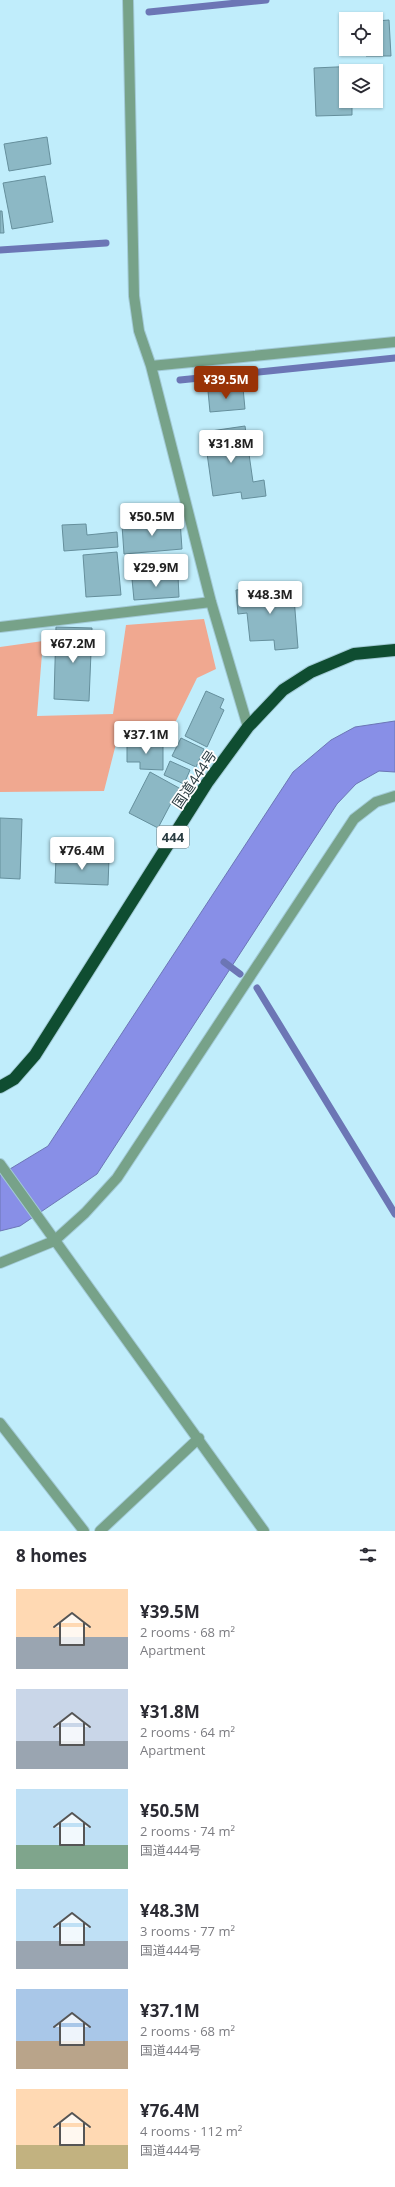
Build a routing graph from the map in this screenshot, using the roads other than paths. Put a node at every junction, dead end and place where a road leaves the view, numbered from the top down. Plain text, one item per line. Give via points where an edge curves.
1 (128, 0) edge
2 (395, 342) edge
3 (151, 366) junction
4 (211, 602) junction
5 (0, 627) edge
6 (395, 650) edge
7 (248, 727) junction
8 (395, 796) edge
9 (0, 1087) edge
10 (0, 1164) edge
11 (54, 1241) junction
12 (0, 1263) edge
13 (0, 1423) edge
14 (199, 1438) junction
15 (84, 1531) edge
16 (100, 1531) edge
17 (264, 1531) edge

1 - 3 street via 134,296 140,331
2 - 3 street
3 - 4 street
4 - 5 street
4 - 7 street
6 - 7 highway, 国道444号 / 444 via 354,654 311,672 283,690
7 - 9 highway, 国道444号 / 444 via 207,783 35,1055 14,1078
8 - 11 street via 376,802 354,819 117,1178 86,1212
10 - 11 street
11 - 12 street
11 - 14 street
13 - 15 street
14 - 16 street
14 - 17 street

